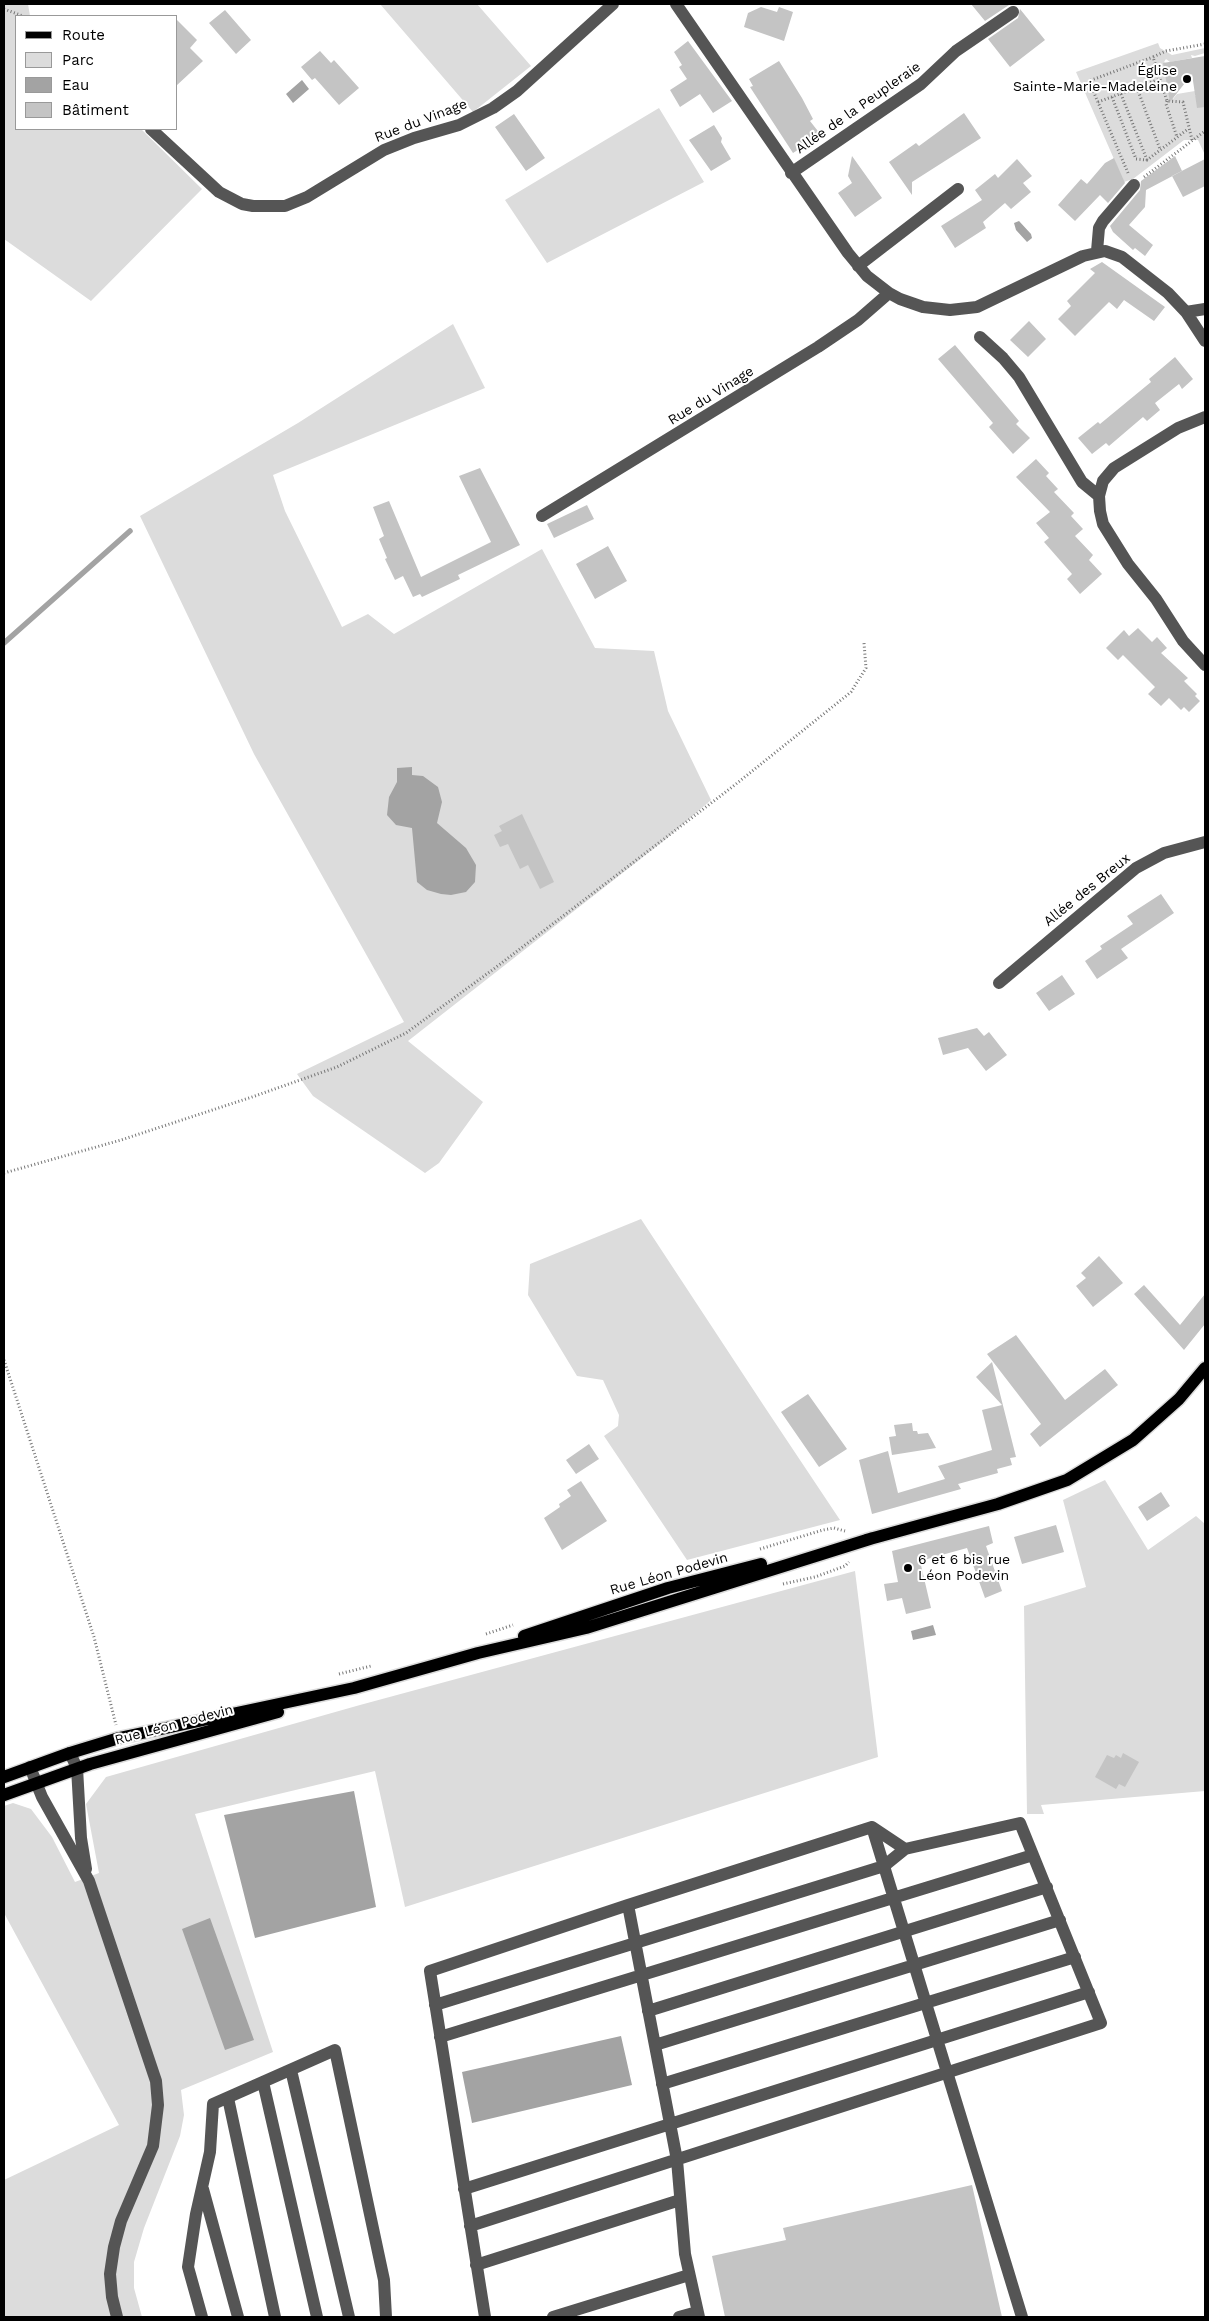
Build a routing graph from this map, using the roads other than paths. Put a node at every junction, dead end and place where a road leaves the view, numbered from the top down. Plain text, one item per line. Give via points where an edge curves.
1 (613, 4) edge
2 (676, 4) edge
3 (1013, 12) dead end
4 (152, 130) edge
5 (791, 173) junction
6 (1134, 185) road end
7 (958, 189) dead end
8 (1097, 251) junction
9 (858, 266) junction
10 (889, 294) junction
11 (1205, 309) edge
12 (1186, 312) junction
13 (980, 337) dead end
14 (1205, 340) edge
15 (1205, 418) edge
16 (1099, 496) junction
17 (542, 516) dead end
18 (1205, 665) edge
19 (1205, 842) edge
20 (999, 983) dead end
21 (1205, 1368) edge
22 (354, 1688) junction
23 (70, 1753) junction
24 (30, 1767) junction
25 (77, 1768) junction
26 (4, 1777) edge
27 (35, 1783) junction
28 (4, 1795) edge
29 (872, 1828) junction
30 (905, 1850) junction
31 (1033, 1855) junction
32 (884, 1866) junction
33 (88, 1881) junction
34 (1047, 1888) junction
35 (894, 1898) junction
36 (628, 1905) junction
37 (1060, 1920) junction
38 (904, 1932) junction
39 (635, 1943) junction
40 (1075, 1957) junction
41 (914, 1965) junction
42 (641, 1975) junction
43 (1089, 1992) junction
44 (926, 2003) junction
45 (435, 2005) junction
46 (648, 2011) junction
47 (440, 2037) junction
48 (937, 2040) junction
49 (655, 2045) junction
50 (291, 2070) junction
51 (947, 2072) junction
52 (263, 2082) junction
53 (662, 2084) junction
54 (228, 2098) junction
55 (670, 2124) junction
56 (677, 2160) junction
57 (202, 2187) junction
58 (464, 2189) junction
59 (680, 2200) junction
60 (470, 2226) junction
61 (476, 2265) junction
62 (689, 2274) junction
63 (698, 2314) edge
64 (117, 2317) edge
65 (202, 2317) edge
66 (238, 2317) edge
67 (275, 2317) edge
68 (317, 2317) edge
69 (349, 2317) edge
70 (386, 2317) edge
71 (485, 2317) edge
72 (554, 2317) edge
73 (679, 2317) edge
74 (1022, 2317) edge

1 - 4 street, Rue du Vinage via 518,91 494,108 459,125 384,150 307,197 285,206 242,204 220,192
2 - 5 street
3 - 5 street, Allée de la Peupleraie via 956,51 921,84
5 - 9 street
6 - 8 street via 1099,228
7 - 9 street
8 - 10 street via 977,307 950,310 923,307
8 - 12 street via 1122,257 1168,293
9 - 10 street
10 - 17 street, Rue du Vinage via 845,330
11 - 12 street
12 - 14 street
13 - 16 street via 1004,358 1019,377 1082,482
15 - 16 street via 1178,428 1114,468 1104,481
16 - 18 street via 1104,524 1128,564 1183,641
19 - 20 street, Allée des Breux via 1164,853 1136,868
21 - 22 main road, Rue Léon Podevin via 1162,1415 1133,1440 1102,1461 1054,1486 873,1538 586,1628 478,1653
22 - 23 main road, Rue Léon Podevin via 119,1738
22 - 25 main road, Rue Léon Podevin via 218,1730
23 - 24 main road, Rue Léon Podevin
23 - 25 street
24 - 26 main road, Rue Léon Podevin
24 - 27 street
25 - 27 main road, Rue Léon Podevin
25 - 33 street via 81,1838
27 - 28 main road, Rue Léon Podevin
27 - 33 street
29 - 30 street
29 - 32 street
29 - 36 street
30 - 31 street via 1020,1823
30 - 32 street
31 - 34 street
31 - 35 street
32 - 35 street
32 - 39 street
33 - 64 street via 156,2082 158,2105 153,2146 121,2221 114,2247 110,2274
34 - 37 street
34 - 38 street
35 - 38 street
35 - 42 street
36 - 39 street
36 - 45 street via 430,1971
37 - 40 street
37 - 41 street
38 - 41 street
38 - 46 street
39 - 42 street
39 - 45 street
40 - 43 street
40 - 44 street
41 - 44 street
41 - 49 street
42 - 46 street
42 - 47 street
43 - 48 street
43 - 51 street via 1101,2023
44 - 48 street
44 - 53 street
45 - 47 street
46 - 49 street
47 - 58 street
48 - 51 street
48 - 55 street
49 - 53 street
50 - 52 street
50 - 69 street
50 - 70 street via 336,2050 384,2280
51 - 56 street
51 - 74 street
52 - 54 street
52 - 68 street
53 - 55 street
54 - 57 street via 213,2104 210,2152
54 - 67 street
55 - 56 street
55 - 58 street
56 - 59 street
56 - 60 street
57 - 65 street via 188,2267
57 - 66 street
58 - 60 street
59 - 61 street
59 - 62 street
60 - 61 street
61 - 71 street
62 - 63 street
62 - 72 street
63 - 73 street

